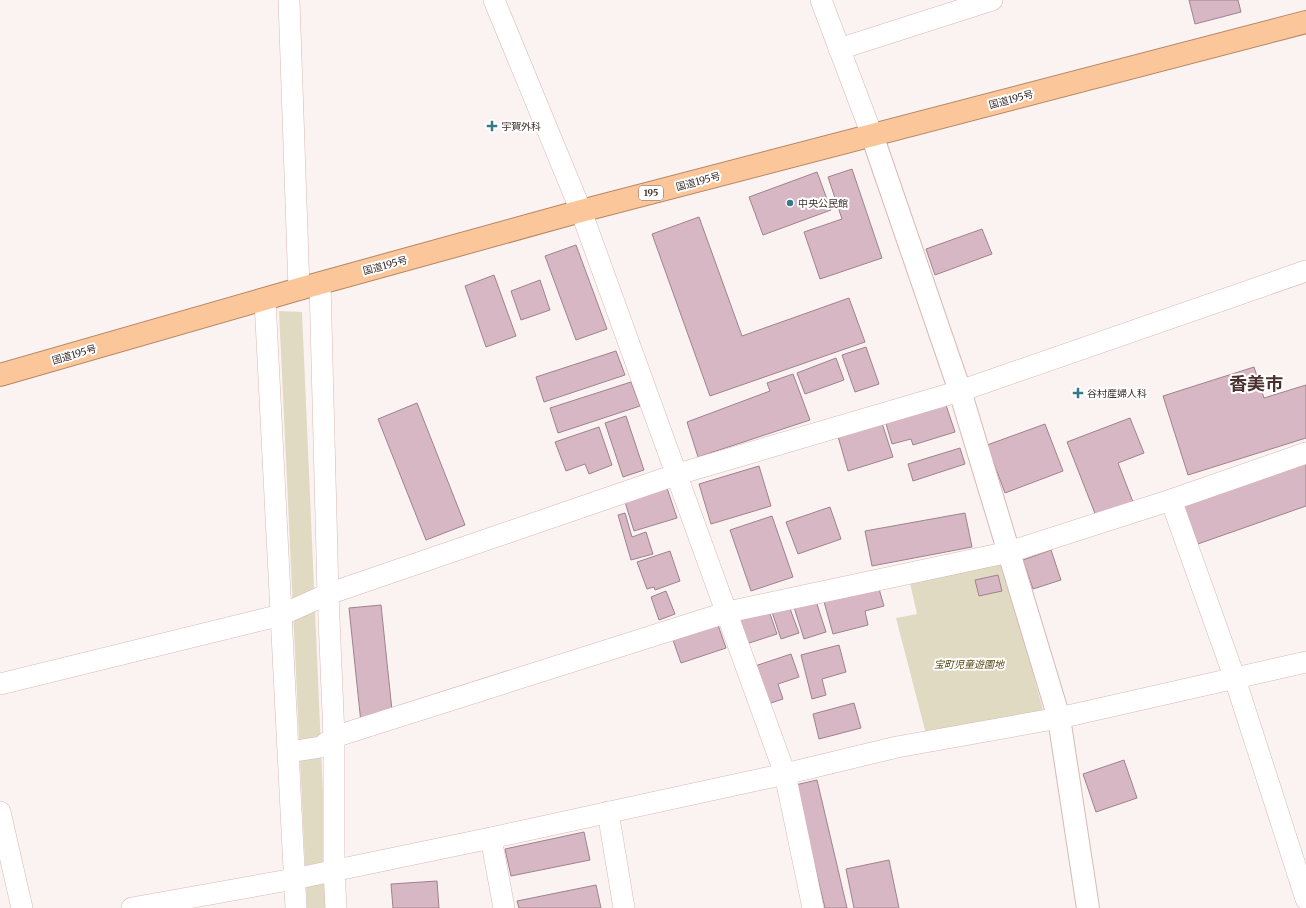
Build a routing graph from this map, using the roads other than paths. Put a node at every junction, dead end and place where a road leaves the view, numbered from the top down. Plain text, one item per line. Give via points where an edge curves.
1 (289, 0) edge
2 (494, 0) edge
3 (821, 0) edge
4 (992, 0) edge
5 (969, 4) edge
6 (1306, 22) edge
7 (839, 49) junction
8 (872, 136) junction
9 (581, 211) junction
10 (1306, 271) edge
11 (320, 283) junction
12 (299, 289) junction
13 (265, 300) junction
14 (0, 375) edge
15 (960, 391) junction
16 (1306, 453) edge
17 (678, 474) junction
18 (1172, 500) junction
19 (1009, 552) junction
20 (328, 594) junction
21 (728, 612) junction
22 (281, 615) junction
23 (1306, 662) edge
24 (1235, 679) junction
25 (0, 684) edge
26 (1059, 718) junction
27 (334, 738) junction
28 (289, 752) junction
29 (785, 774) junction
30 (0, 812) edge
31 (608, 812) junction
32 (492, 838) junction
33 (334, 870) junction
34 (294, 879) junction
35 (1306, 899) edge
36 (22, 908) edge
37 (132, 908) edge
38 (296, 908) edge
39 (336, 908) edge
40 (504, 908) edge
41 (624, 908) edge
42 (813, 908) edge
43 (1088, 908) edge

1 - 12 street
2 - 9 street
3 - 7 street
4 - 5 street
5 - 7 street
6 - 8 highway, 国道195号 / 195
7 - 8 street
8 - 9 highway, 国道195号 / 195
8 - 15 street
9 - 11 highway, 国道195号 / 195
9 - 17 street
10 - 15 street
11 - 12 highway, 国道195号 / 195
11 - 20 street
12 - 13 highway, 国道195号 / 195
13 - 14 highway, 国道195号 / 195
13 - 22 street
15 - 17 street
15 - 19 street
16 - 18 street
17 - 20 street
17 - 21 street
18 - 19 street
18 - 24 street
19 - 21 street
19 - 26 street
20 - 22 street
20 - 27 street
21 - 27 street
21 - 29 street
22 - 25 street
22 - 28 street
23 - 24 street
24 - 26 street
24 - 35 street
26 - 29 street via 897,747
26 - 43 street
27 - 28 street via 321,747
27 - 33 street
28 - 34 street
29 - 31 street
29 - 42 street
30 - 36 street
31 - 32 street
31 - 41 street
32 - 33 street
32 - 40 street
33 - 34 street
33 - 39 street
34 - 37 street
34 - 38 street

